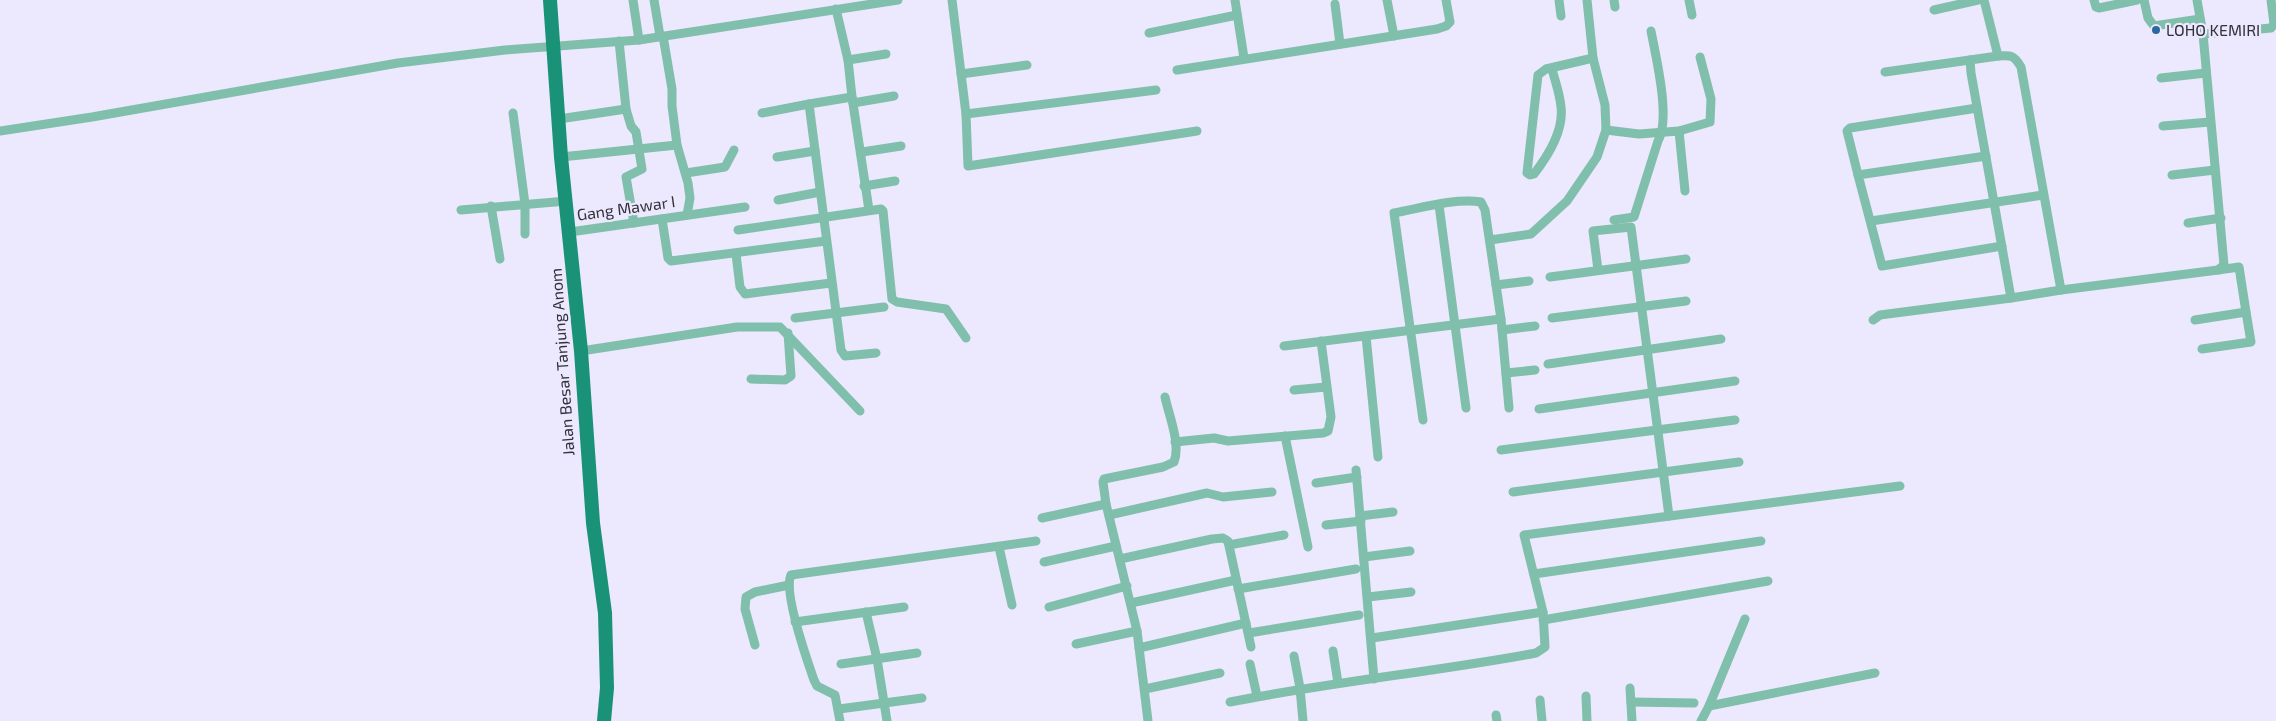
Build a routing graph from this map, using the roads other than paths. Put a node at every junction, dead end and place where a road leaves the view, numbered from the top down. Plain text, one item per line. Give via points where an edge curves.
1 (550, 0) edge
2 (633, 0) edge
3 (654, 0) edge
4 (898, 0) edge
5 (952, 0) edge
6 (1235, 0) edge
7 (1387, 0) edge
8 (1446, 0) edge
9 (1560, 0) edge
10 (1587, 0) edge
11 (1689, 0) edge
12 (1978, 0) edge
13 (1984, 0) edge
14 (2094, 0) edge
15 (2137, 0) edge
16 (2144, 0) edge
17 (2197, 0) edge
18 (2271, 0) edge
19 (1335, 4) dead end
20 (836, 9) junction
21 (1934, 10) dead end
22 (1692, 14) dead end
23 (1237, 15) junction
24 (1562, 16) dead end
25 (2200, 19) junction
26 (1651, 30) dead end
27 (1148, 33) dead end
28 (2203, 34) junction
29 (661, 36) junction
30 (1394, 36) junction
31 (639, 40) junction
32 (619, 41) junction
33 (1340, 44) junction
34 (554, 46) junction
35 (886, 54) dead end
36 (1998, 56) junction
37 (1700, 57) dead end
38 (1244, 58) junction
39 (1593, 58) junction
40 (848, 60) junction
41 (1970, 60) junction
42 (1027, 65) dead end
43 (1552, 69) junction
44 (1177, 70) dead end
45 (1886, 72) dead end
46 (2206, 73) junction
47 (961, 74) junction
48 (2161, 78) dead end
49 (1156, 90) dead end
50 (894, 96) dead end
51 (852, 100) junction
52 (808, 104) junction
53 (1977, 108) junction
54 (626, 109) junction
55 (513, 113) dead end
56 (762, 113) dead end
57 (966, 114) junction
58 (559, 119) junction
59 (2210, 122) junction
60 (2163, 126) dead end
61 (1606, 130) junction
62 (0, 131) edge
63 (1197, 131) dead end
64 (1664, 132) junction
65 (1679, 132) junction
66 (677, 145) junction
67 (901, 146) dead end
68 (639, 148) junction
69 (734, 150) dead end
70 (815, 150) junction
71 (862, 152) junction
72 (1986, 156) junction
73 (562, 157) junction
74 (777, 157) dead end
75 (2214, 170) junction
76 (686, 173) junction
77 (1858, 175) junction
78 (2172, 175) dead end
79 (895, 181) dead end
80 (864, 186) junction
81 (1686, 191) dead end
82 (820, 192) junction
83 (2043, 195) junction
84 (778, 200) dead end
85 (567, 201) junction
86 (1994, 201) junction
87 (525, 204) junction
88 (1439, 205) junction
89 (492, 206) junction
90 (745, 207) dead end
91 (461, 210) dead end
92 (869, 210) junction
93 (687, 215) junction
94 (824, 216) junction
95 (2221, 218) junction
96 (662, 219) junction
97 (1614, 220) dead end
98 (1871, 221) junction
99 (634, 223) junction
100 (2188, 223) dead end
101 (738, 230) dead end
102 (570, 232) junction
103 (525, 234) dead end
104 (1490, 240) junction
105 (826, 241) junction
106 (2002, 246) junction
107 (736, 254) junction
108 (1686, 258) dead end
109 (500, 259) dead end
110 (1636, 265) junction
111 (1598, 270) junction
112 (2218, 270) junction
113 (1550, 277) dead end
114 (1528, 281) dead end
115 (831, 283) junction
116 (1496, 285) junction
117 (2061, 290) junction
118 (2011, 298) junction
119 (1686, 301) dead end
120 (1641, 306) junction
121 (884, 307) dead end
122 (2246, 312) junction
123 (836, 313) junction
124 (795, 318) dead end
125 (1552, 318) dead end
126 (1501, 319) junction
127 (1873, 320) dead end
128 (2195, 320) dead end
129 (1456, 323) junction
130 (1535, 326) dead end
131 (1412, 330) junction
132 (1502, 330) junction
133 (788, 333) junction
134 (1366, 336) junction
135 (966, 338) dead end
136 (1721, 339) dead end
137 (1321, 341) junction
138 (1284, 346) dead end
139 (1647, 349) junction
140 (2202, 350) dead end
141 (582, 351) junction
142 (876, 354) dead end
143 (1548, 364) dead end
144 (1535, 370) dead end
145 (1506, 373) junction
146 (750, 379) dead end
147 (1735, 381) dead end
148 (1326, 387) junction
149 (1294, 390) dead end
150 (1653, 393) junction
151 (1165, 398) dead end
152 (1466, 408) dead end
153 (1509, 408) dead end
154 (1539, 409) dead end
155 (860, 411) dead end
156 (1423, 420) dead end
157 (1735, 420) dead end
158 (1658, 430) junction
159 (1285, 436) junction
160 (1174, 442) junction
161 (1502, 450) dead end
162 (1378, 457) dead end
163 (1739, 462) dead end
164 (1663, 472) junction
165 (1316, 483) dead end
166 (1900, 486) dead end
167 (1272, 492) dead end
168 (1513, 492) dead end
169 (1106, 504) junction
170 (1393, 512) dead end
171 (1109, 515) junction
172 (1669, 516) junction
173 (1042, 518) dead end
174 (1360, 519) junction
175 (1326, 525) dead end
176 (1284, 535) dead end
177 (1036, 541) dead end
178 (1761, 542) dead end
179 (1229, 545) junction
180 (1116, 546) junction
181 (1000, 547) junction
182 (1308, 547) dead end
183 (1410, 550) dead end
184 (1364, 557) junction
185 (1120, 559) junction
186 (1044, 562) dead end
187 (1356, 568) dead end
188 (1534, 574) junction
189 (1768, 581) dead end
190 (1237, 584) junction
191 (790, 585) junction
192 (1127, 586) junction
193 (1411, 592) dead end
194 (1368, 597) junction
195 (1131, 603) junction
196 (1012, 605) dead end
197 (904, 607) dead end
198 (1049, 607) dead end
199 (866, 612) junction
200 (1359, 615) dead end
201 (1543, 616) junction
202 (1745, 619) dead end
203 (795, 622) junction
204 (1246, 623) junction
205 (1136, 631) junction
206 (1248, 633) junction
207 (1372, 638) junction
208 (1076, 644) dead end
209 (755, 645) dead end
210 (1251, 647) dead end
211 (1139, 648) junction
212 (1332, 651) dead end
213 (917, 653) dead end
214 (1294, 656) dead end
215 (877, 659) junction
216 (841, 664) dead end
217 (1250, 664) dead end
218 (1220, 673) dead end
219 (1875, 673) dead end
220 (1374, 679) junction
221 (1338, 683) junction
222 (1300, 688) junction
223 (1630, 688) dead end
224 (1145, 689) junction
225 (1257, 696) junction
226 (1586, 696) dead end
227 (922, 698) dead end
228 (1540, 700) dead end
229 (1230, 702) dead end
230 (1631, 702) junction
231 (884, 703) junction
232 (1694, 703) dead end
233 (1710, 706) junction
234 (838, 709) junction
235 (604, 721) edge
236 (840, 721) edge
237 (887, 721) edge
238 (1148, 721) edge
239 (1303, 721) edge
240 (1542, 721) edge
241 (1587, 721) edge
242 (1632, 721) edge
243 (1700, 721) edge

1 - 34 main road, Jalan Besar Tanjung Anom
2 - 31 street
3 - 29 street
4 - 20 street
5 - 47 street
6 - 23 street
7 - 30 street
8 - 30 street via 1450,22 1446,26
9 - 24 street
10 - 39 street
11 - 22 street
12 - 21 street
13 - 36 street
14 - 15 street via 2099,8
16 - 25 street via 2148,18 2154,26
17 - 25 street
18 - 28 street via 2274,24 2271,28
19 - 33 street
20 - 29 street
20 - 40 street
23 - 27 street
23 - 38 street
25 - 28 street
26 - 64 street via 1660,75
28 - 46 street
29 - 31 street
29 - 66 street via 672,89
30 - 33 street
31 - 32 street
32 - 34 street
32 - 54 street
33 - 38 street
34 - 58 main road, Jalan Besar Tanjung Anom
34 - 62 street via 398,64
35 - 40 street
36 - 41 street
36 - 83 street via 2011,55 2021,67
37 - 65 street via 1710,99 1710,122
38 - 44 street
39 - 43 street
39 - 61 street via 1603,92
40 - 51 street
41 - 45 street
41 - 53 street
42 - 47 street
43 - 43 street via 1562,108 1548,155 1530,175 1527,173 1538,75
46 - 48 street
46 - 59 street
47 - 57 street
49 - 57 street
50 - 51 street
51 - 52 street
51 - 71 street
52 - 56 street
52 - 70 street
53 - 72 street
53 - 77 street via 1850,128 1847,131
54 - 58 street
54 - 68 street
55 - 87 street
57 - 63 street via 968,166
58 - 73 main road, Jalan Besar Tanjung Anom
59 - 60 street
59 - 75 street
61 - 64 street via 1638,134
61 - 104 street via 1588,172 1567,201 1542,226 1531,234
64 - 65 street
64 - 97 street via 1658,141 1634,217
65 - 81 street
66 - 68 street
66 - 76 street
67 - 71 street
68 - 73 street
68 - 99 street via 641,171 626,177
69 - 76 street via 725,167
70 - 74 street
70 - 82 street
71 - 80 street
72 - 77 street
72 - 86 street
73 - 85 main road, Jalan Besar Tanjung Anom
75 - 78 street
75 - 95 street
76 - 93 street via 690,198
77 - 98 street
79 - 80 street
80 - 92 street
82 - 84 street
82 - 94 street
83 - 86 street
83 - 117 street
85 - 87 street
85 - 102 main road, Jalan Besar Tanjung Anom
86 - 98 street
86 - 106 street
87 - 89 street
87 - 103 street
88 - 104 street via 1481,202
88 - 129 street
88 - 131 street via 1394,213
89 - 91 street
89 - 109 street
90 - 93 street, Gang Mawar I
92 - 94 street
92 - 135 street via 883,211 892,298 896,302 946,309
93 - 96 street, Gang Mawar I
94 - 101 street
94 - 105 street
95 - 100 street
95 - 112 street via 2225,261
96 - 99 street, Gang Mawar I
96 - 107 street via 671,261
98 - 106 street via 1879,262 1884,266
99 - 102 street, Gang Mawar I
102 - 141 main road, Jalan Besar Tanjung Anom
104 - 116 street
105 - 107 street
105 - 115 street
106 - 118 street
107 - 115 street via 740,287 745,294
108 - 110 street
110 - 111 street
110 - 111 street via 1631,227 1593,232
110 - 120 street
111 - 113 street
112 - 117 street
112 - 122 street via 2239,266
114 - 116 street
115 - 123 street
116 - 126 street
117 - 118 street
118 - 127 street via 1880,315
119 - 120 street
120 - 125 street
120 - 139 street
121 - 123 street
122 - 128 street
122 - 140 street via 2251,342
123 - 124 street
123 - 142 street via 842,354
126 - 129 street
126 - 132 street
129 - 131 street
129 - 152 street
130 - 132 street
131 - 134 street
131 - 156 street
132 - 145 street
133 - 141 street via 775,326 737,327
133 - 146 street via 791,376 785,380
133 - 155 street
134 - 137 street
134 - 162 street
136 - 139 street
137 - 138 street
137 - 148 street
139 - 143 street
139 - 150 street
141 - 235 main road, Jalan Besar Tanjung Anom via 590,494 605,613 607,688
144 - 145 street
145 - 153 street
147 - 150 street
148 - 149 street
148 - 159 street via 1331,417 1328,430
150 - 154 street
150 - 158 street
151 - 160 street
157 - 158 street
158 - 161 street
158 - 164 street
159 - 160 street
159 - 182 street
160 - 169 street via 1176,456 1169,465 1104,479
163 - 164 street
164 - 168 street
164 - 172 street
165 - 174 street via 1357,474
166 - 172 street
167 - 171 street via 1223,498 1207,493
169 - 171 street
169 - 173 street
170 - 174 street
171 - 180 street
172 - 188 street via 1524,536
174 - 175 street
174 - 184 street
176 - 179 street
177 - 181 street
178 - 188 street
179 - 185 street via 1223,538 1212,538
179 - 190 street
180 - 185 street
180 - 186 street
181 - 191 street via 794,574 789,577
181 - 196 street
183 - 184 street
184 - 194 street
185 - 192 street
187 - 190 street
188 - 201 street
189 - 201 street
190 - 195 street
190 - 204 street
191 - 203 street
191 - 209 street via 755,592 746,598 745,609
192 - 195 street
192 - 198 street
193 - 194 street
194 - 207 street
195 - 205 street
197 - 199 street
199 - 203 street
199 - 215 street
200 - 206 street
201 - 207 street
201 - 220 street via 1545,647 1536,652
202 - 233 street
203 - 234 street via 814,680 817,686 835,694
204 - 206 street
204 - 211 street
205 - 208 street
205 - 211 street
206 - 210 street
207 - 220 street
211 - 224 street
212 - 221 street
213 - 215 street
214 - 222 street
215 - 216 street
215 - 231 street
217 - 225 street
218 - 224 street
219 - 233 street
220 - 221 street
221 - 222 street
222 - 225 street
222 - 239 street
223 - 230 street
224 - 238 street
225 - 229 street
226 - 241 street
227 - 231 street
228 - 240 street
230 - 232 street
230 - 242 street
231 - 234 street
231 - 237 street
233 - 243 street
234 - 236 street

